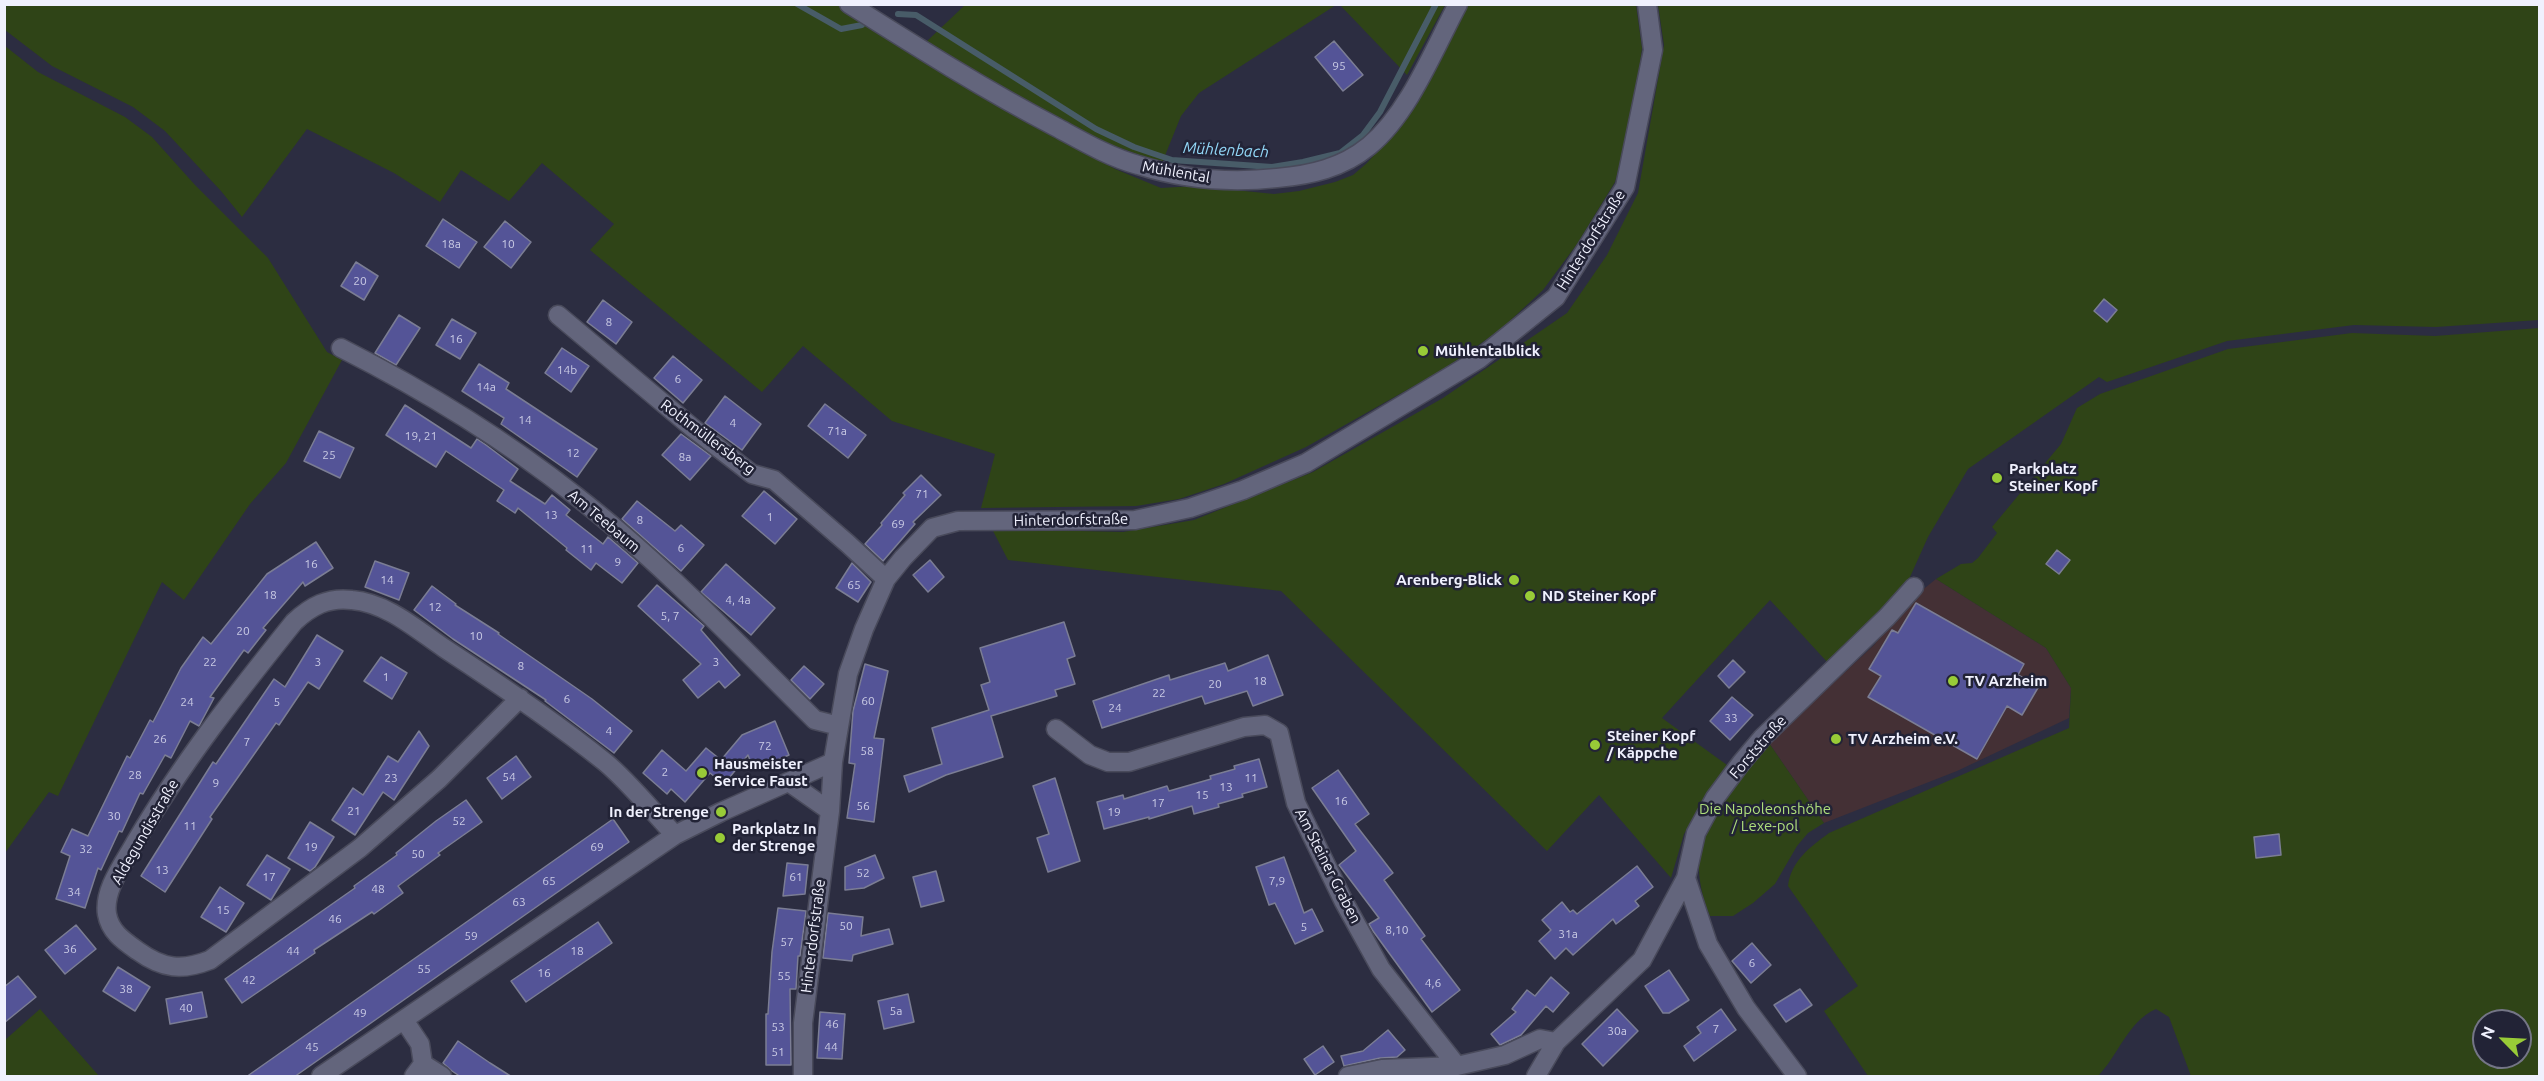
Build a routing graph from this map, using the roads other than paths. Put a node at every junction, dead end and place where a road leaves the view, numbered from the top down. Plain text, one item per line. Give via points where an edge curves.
1 (849, 4) edge
2 (1458, 4) edge
3 (1647, 4) edge
4 (558, 315) dead end
5 (341, 348) dead end
6 (886, 579) junction
7 (1914, 586) dead end
8 (520, 698) junction
9 (839, 726) junction
10 (1056, 729) dead end
11 (833, 762) junction
12 (790, 783) junction
13 (830, 811) junction
14 (675, 835) junction
15 (1686, 878) junction
16 (404, 1020) junction
17 (1556, 1042) junction
18 (1457, 1066) junction
19 (418, 1070) edge
20 (321, 1077) edge
21 (442, 1077) edge
22 (803, 1077) edge
23 (1348, 1077) edge
24 (1536, 1077) edge
25 (1797, 1077) edge

1 - 2 street, Mühlental via 995,94 1110,155 1168,172 1237,180 1318,172 1347,162 1365,149 1397,114
3 - 6 street, Hinterdorfstraße via 1653,50 1625,187 1556,297 1479,359 1306,463 1243,490 1190,508 1135,520 958,521 932,528
4 - 6 street, Rothmüllersberg via 752,474 774,480
5 - 9 street, Am Teebaum via 406,381 574,494 667,575 815,720
6 - 9 street, Hinterdorfstraße via 848,674
7 - 15 street, Forststraße via 1741,763 1696,833
8 - 8 street, Aldegundisstraße via 386,609 352,600 318,604 294,622 232,698 158,804 107,900 110,926 120,939 142,954 172,968 194,967 210,960 360,848 439,779
8 - 14 street, Aldegundisstraße via 607,764
9 - 11 street, Hinterdorfstraße
10 - 18 street, Am Steiner Graben via 1090,755 1108,762 1128,762 1244,727 1265,725 1279,733 1296,803 1344,902 1381,969
11 - 12 street
11 - 13 street, Hinterdorfstraße
12 - 13 street
12 - 14 street
13 - 22 street, Hinterdorfstraße via 803,1023
14 - 16 street
15 - 17 street, Forststraße via 1637,967
15 - 25 street via 1708,944 1746,1008
16 - 19 street via 420,1044
16 - 20 street
17 - 18 street via 1540,1039 1505,1055
17 - 24 street, Forststraße
18 - 23 street via 1382,1069
19 - 21 street

